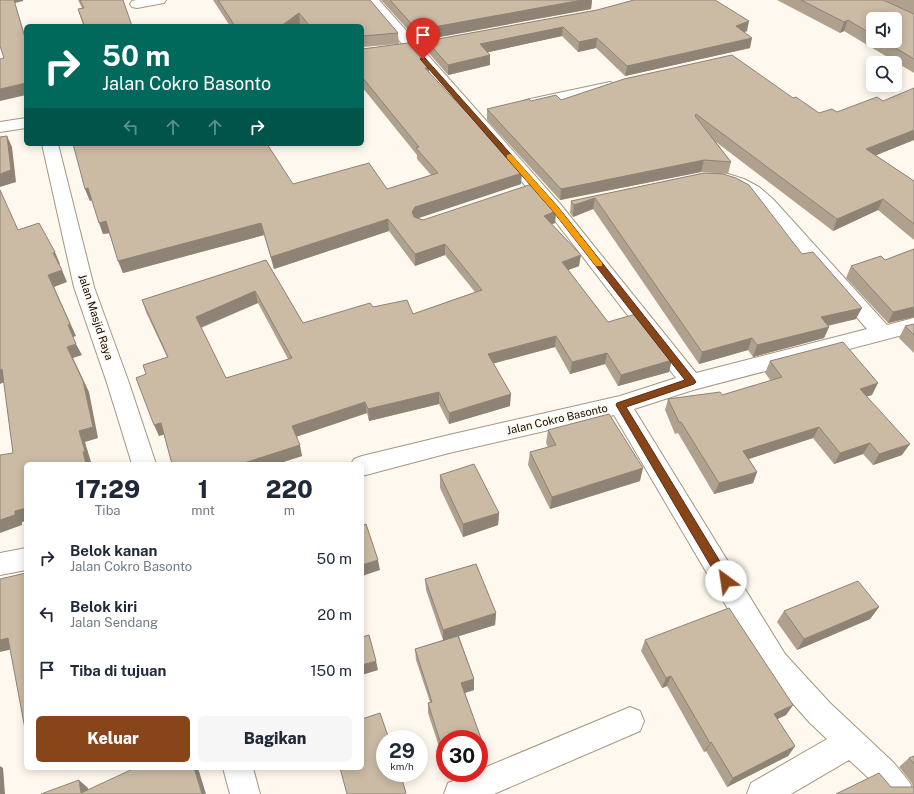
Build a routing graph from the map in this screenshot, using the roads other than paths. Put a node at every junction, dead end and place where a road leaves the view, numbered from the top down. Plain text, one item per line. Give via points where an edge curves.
1 (159, 0) edge
2 (371, 0) edge
3 (137, 4) dead end
4 (625, 84) edge
5 (512, 108) edge
6 (24, 122) edge
7 (0, 127) edge
8 (50, 146) edge
9 (707, 178) edge
10 (914, 325) edge
11 (883, 334) junction
12 (691, 382) junction
13 (620, 405) junction
14 (143, 462) edge
15 (364, 465) edge
16 (24, 559) edge
17 (0, 564) edge
18 (630, 722) dead end
19 (851, 742) junction
20 (239, 770) edge
21 (245, 794) edge
22 (459, 794) edge
23 (762, 794) edge
24 (899, 794) edge

1 - 3 street
2 - 12 street via 413,47 482,114 529,190 563,207
4 - 5 street
6 - 7 street
8 - 14 street, Jalan Masjid Raya via 84,287
9 - 11 street via 725,178 740,182 767,203
10 - 11 street, Jalan Cokro Basonto
11 - 12 street, Jalan Cokro Basonto
12 - 13 street, Jalan Cokro Basonto
13 - 15 street, Jalan Cokro Basonto
13 - 19 street via 775,662 820,713
16 - 17 street
18 - 22 street
19 - 23 street
19 - 24 street via 884,773
20 - 21 street

